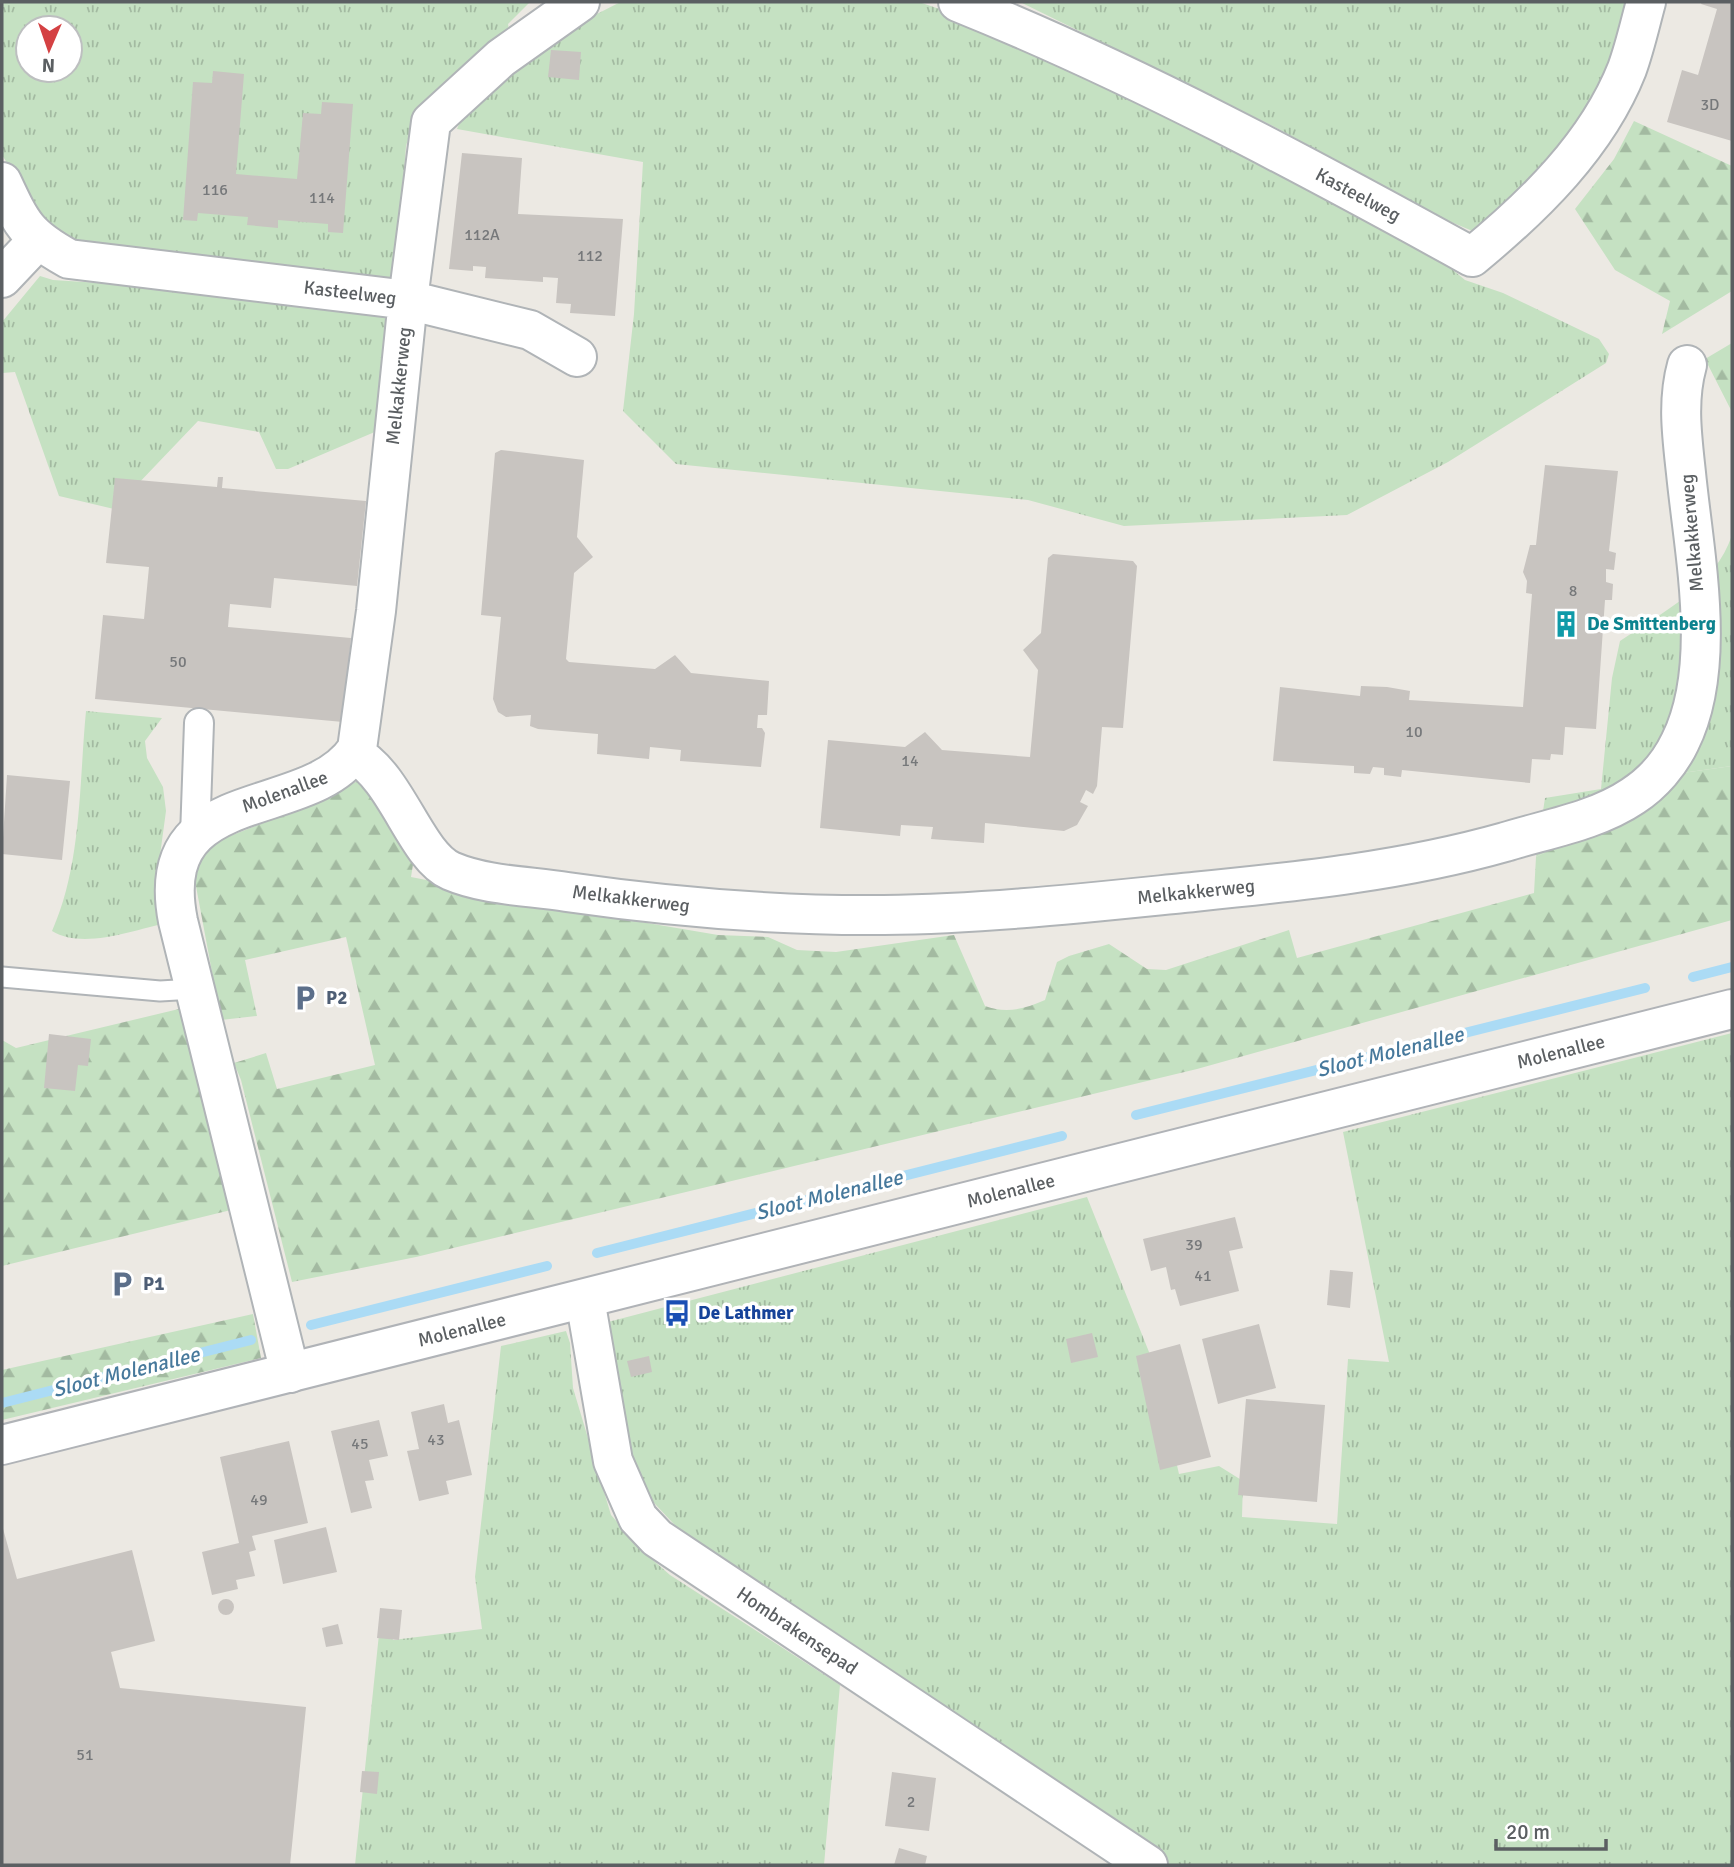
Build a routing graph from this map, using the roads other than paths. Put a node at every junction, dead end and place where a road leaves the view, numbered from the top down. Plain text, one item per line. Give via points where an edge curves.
1 (580, 2) edge
2 (958, 2) edge
3 (1646, 2) edge
4 (2, 182) edge
5 (37, 241) junction
6 (2, 278) edge
7 (408, 300) junction
8 (577, 357) dead end
9 (1687, 365) dead end
10 (199, 723) dead end
11 (358, 744) junction
12 (195, 836) junction
13 (2, 977) edge
14 (194, 989) junction
15 (1732, 1009) edge
16 (585, 1298) junction
17 (290, 1373) junction
18 (2, 1445) edge
19 (1148, 1865) edge

1 - 7 street, Kasteelweg via 501,58 430,122
2 - 3 street, Kasteelweg via 1071,49 1472,257 1540,196 1596,127 1627,69
4 - 5 street, Kasteelweg
5 - 6 street
5 - 7 street, Kasteelweg via 69,259
7 - 8 street, Melkakkerweg via 530,330
7 - 11 street, Melkakkerweg
9 - 11 street, Melkakkerweg via 1680,411 1699,606 1698,683 1681,741 1655,778 1608,810 1562,826 1392,869 1314,880 980,910 782,914 590,895 448,870 427,850
10 - 12 street, Molenallee
11 - 12 street, Molenallee via 332,776 236,810
12 - 14 street, Molenallee via 178,868 174,903
13 - 14 lane via 160,991
14 - 17 street, Molenallee
15 - 16 street, Molenallee
16 - 17 street, Molenallee
16 - 19 street, Hombrakensepad via 613,1461 638,1518 657,1538
17 - 18 street, Molenallee

